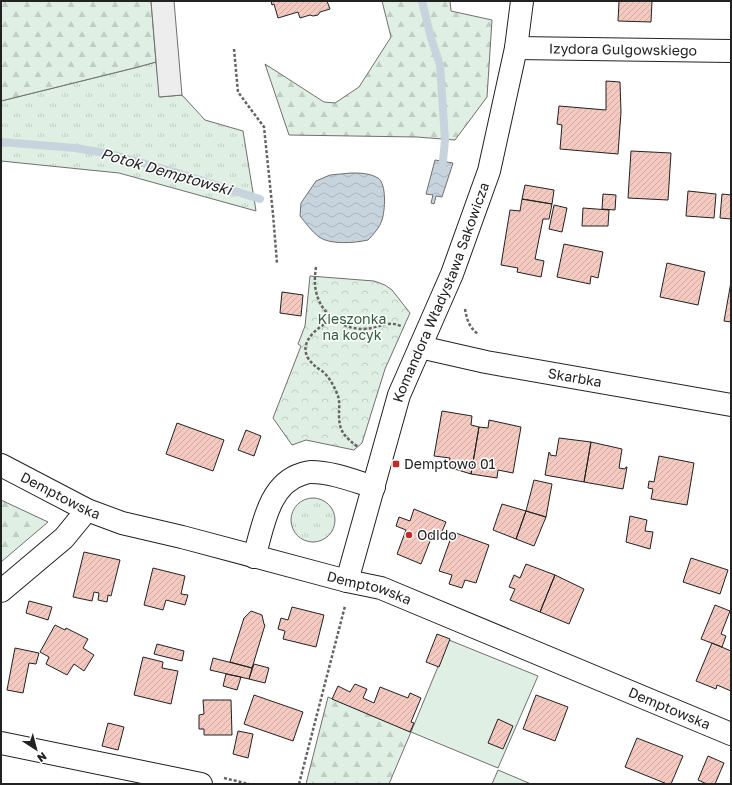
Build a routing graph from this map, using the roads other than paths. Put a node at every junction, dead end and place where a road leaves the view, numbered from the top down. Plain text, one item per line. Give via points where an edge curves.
1 (522, 1) edge
2 (516, 48) junction
3 (731, 51) edge
4 (420, 347) junction
5 (731, 405) edge
6 (1, 465) edge
7 (374, 487) junction
8 (87, 510) junction
9 (254, 557) junction
10 (1, 591) edge
11 (346, 591) junction
12 (731, 734) edge
13 (1, 743) edge
14 (201, 784) edge

1 - 2 street, Komandora Władysława Sakowicza
2 - 3 street, Izydora Gulgowskiego
2 - 4 street, Komandora Władysława Sakowicza via 489,171 452,274
4 - 5 street, Skarbka via 486,362
4 - 7 street, Komandora Władysława Sakowicza via 399,395
6 - 8 street, Demptowska
7 - 9 street via 310,471 294,476 280,487 271,501
7 - 11 street, Komandora Władysława Sakowicza
8 - 9 street, Demptowska via 122,523
8 - 10 street via 64,538
9 - 11 street, Demptowska
11 - 12 street, Demptowska via 381,588
13 - 14 street

